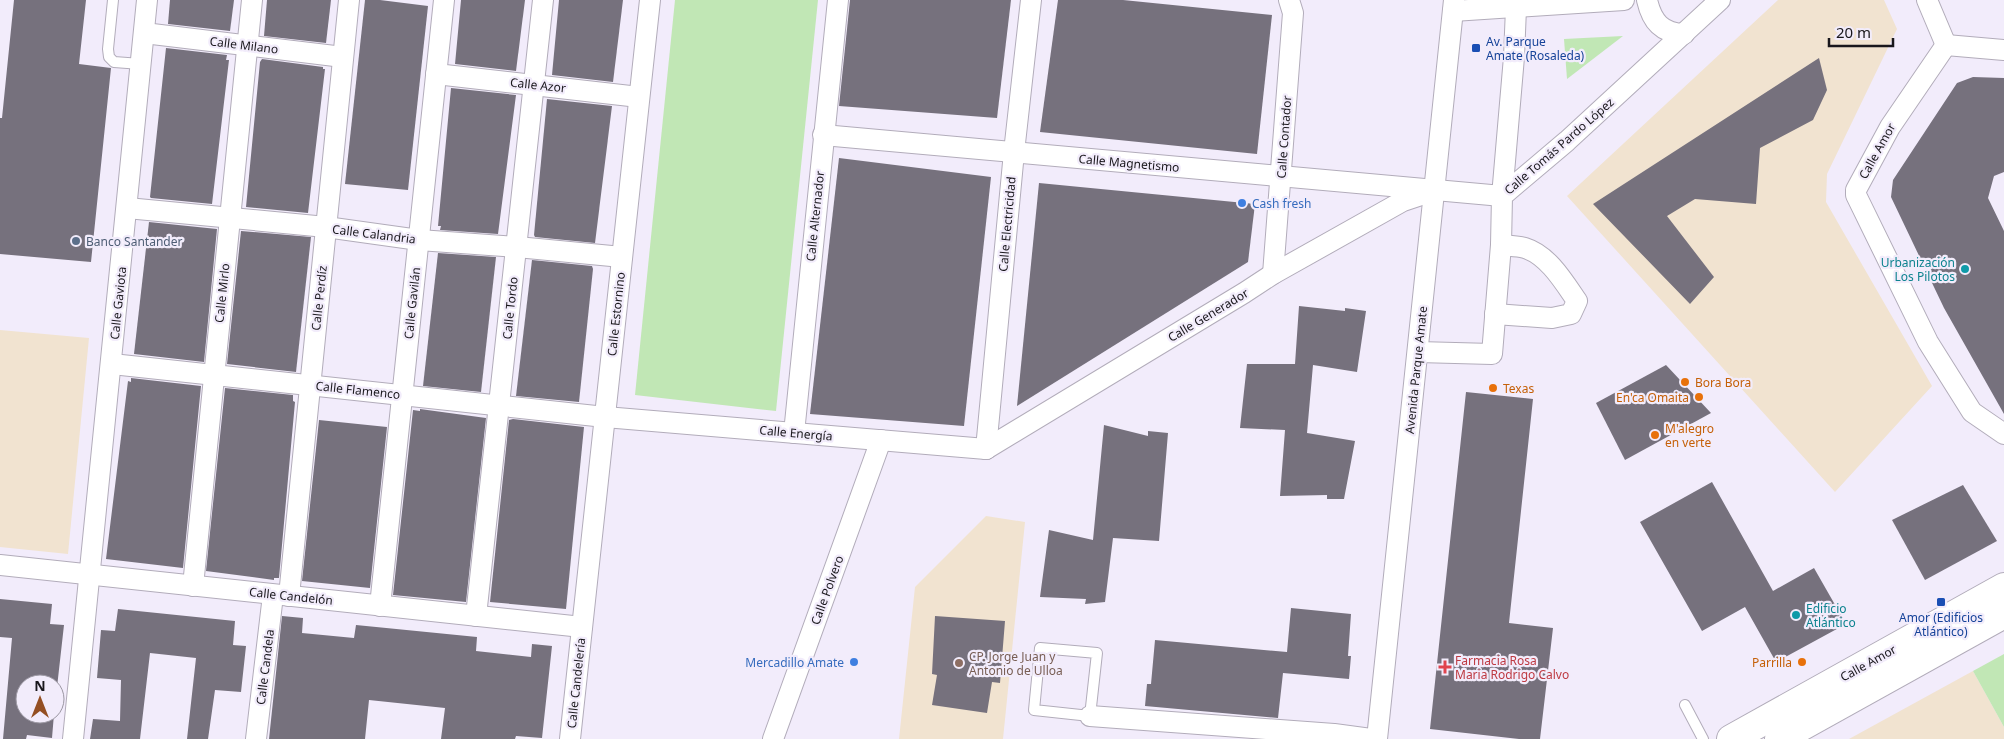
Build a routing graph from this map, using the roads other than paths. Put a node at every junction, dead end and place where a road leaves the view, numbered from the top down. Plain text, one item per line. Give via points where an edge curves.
1 (113, 0) edge
2 (147, 0) edge
3 (252, 0) edge
4 (349, 0) edge
5 (444, 0) edge
6 (543, 0) edge
7 (650, 0) edge
8 (838, 0) edge
9 (1031, 0) edge
10 (1289, 0) edge
11 (1624, 0) edge
12 (1647, 0) edge
13 (1927, 0) edge
14 (1718, 1) edge
15 (1454, 5) edge
16 (1516, 8) junction
17 (144, 34) junction
18 (1684, 34) junction
19 (247, 46) junction
20 (1946, 46) junction
21 (2004, 50) edge
22 (343, 57) junction
23 (141, 64) junction
24 (436, 74) junction
25 (534, 85) junction
26 (639, 97) junction
27 (823, 135) junction
28 (1014, 152) junction
29 (1281, 177) junction
30 (1435, 191) junction
31 (1502, 196) junction
32 (127, 208) junction
33 (230, 218) junction
34 (326, 228) junction
35 (419, 240) junction
36 (516, 246) junction
37 (1502, 246) junction
38 (622, 257) junction
39 (1273, 274) junction
40 (1495, 314) junction
41 (1418, 352) junction
42 (112, 364) junction
43 (214, 375) junction
44 (310, 385) junction
45 (402, 395) junction
46 (499, 405) junction
47 (605, 417) junction
48 (794, 433) junction
49 (2004, 434) edge
50 (881, 440) junction
51 (986, 449) junction
52 (0, 566) edge
53 (90, 576) junction
54 (192, 586) junction
55 (2004, 587) edge
56 (281, 596) junction
57 (380, 606) junction
58 (2004, 614) edge
59 (476, 616) junction
60 (582, 627) junction
61 (1685, 704) dead end
62 (1090, 716) junction
63 (73, 739) edge
64 (256, 739) edge
65 (570, 739) edge
66 (773, 739) edge
67 (1371, 739) edge
68 (1377, 739) edge
69 (1703, 739) edge
70 (1731, 739) edge
71 (1779, 739) edge

1 - 23 lane via 109,57 114,62
2 - 17 street, Calle Gaviota
3 - 19 street, Calle Mirlo
4 - 22 street, Calle Perdíz
5 - 24 street, Calle Gavilán
6 - 25 street, Calle Tordo
7 - 26 street, Calle Estornino
8 - 27 street, Calle Alternador
9 - 28 street, Calle Electricidad
10 - 29 street, Calle Contador via 1292,13
11 - 16 street
12 - 18 street via 1656,22 1671,34
13 - 20 street
14 - 18 street, Calle Tomás Pardo López
15 - 16 street
15 - 30 street, Avenida Parque Amate
16 - 31 street
17 - 19 street, Calle Milano
17 - 23 street, Calle Gaviota
18 - 31 street, Calle Tomás Pardo López via 1568,141
19 - 22 street, Calle Milano
19 - 33 street, Calle Mirlo
20 - 21 street
20 - 49 street, Calle Amor via 1890,128 1856,195 1928,342 1957,389 1972,412
22 - 34 street, Calle Perdíz
23 - 32 street, Calle Gaviota
24 - 25 street, Calle Azor
24 - 35 street, Calle Gavilán
25 - 26 street, Calle Azor
25 - 36 street, Calle Tordo
26 - 38 street, Calle Estornino
27 - 28 street, Calle Magnetismo
27 - 48 street, Calle Alternador
28 - 29 street, Calle Magnetismo
28 - 51 street, Calle Electricidad
29 - 30 street, Calle Magnetismo
29 - 39 street, Calle Contador
30 - 31 street, Calle Magnetismo
30 - 39 street, Calle Generador via 1403,201
30 - 41 street, Avenida Parque Amate
31 - 37 street, Calle Tomás Pardo López
32 - 33 street, Calle Calandria
32 - 42 street, Calle Gaviota
33 - 34 street, Calle Calandria
33 - 43 street, Calle Mirlo
34 - 35 street, Calle Calandria
34 - 44 street, Calle Perdíz
35 - 36 street, Calle Calandria
35 - 45 street, Calle Gavilán
36 - 38 street, Calle Calandria
36 - 46 street, Calle Tordo
37 - 40 street, Calle Tomás Pardo López
37 - 40 street via 1525,248 1540,256 1577,301 1570,314 1552,318
38 - 47 street, Calle Estornino
39 - 51 street, Calle Generador
40 - 41 street, Calle Tomás Pardo López via 1492,354
41 - 68 street, Avenida Parque Amate
42 - 43 street, Calle Flamenco
42 - 53 street, Calle Gaviota
43 - 44 street, Calle Flamenco
43 - 54 street, Calle Mirlo
44 - 45 street, Calle Flamenco
44 - 56 street, Calle Perdíz
45 - 46 street, Calle Flamenco
45 - 57 street, Calle Gavilán
46 - 47 street, Calle Flamenco
46 - 59 street, Calle Tordo
47 - 48 street, Calle Energía
47 - 60 street, Calle Estornino
48 - 50 street, Calle Energía
50 - 51 street, Calle Energía
50 - 66 street, Calle Polvero
52 - 53 street, Calle Candelón
53 - 54 street, Calle Candelón
53 - 63 street, Calle Gaviota
54 - 56 street, Calle Candelón
55 - 70 main road, Calle Amor
56 - 57 street, Calle Candelón
56 - 64 street, Calle Candela
57 - 59 street, Calle Candelón
58 - 71 main road, Calle Amor
59 - 60 street, Calle Candelón
60 - 65 street, Calle Candelería
61 - 69 lane
62 - 62 lane via 1097,653 1040,648 1034,710
62 - 67 street

